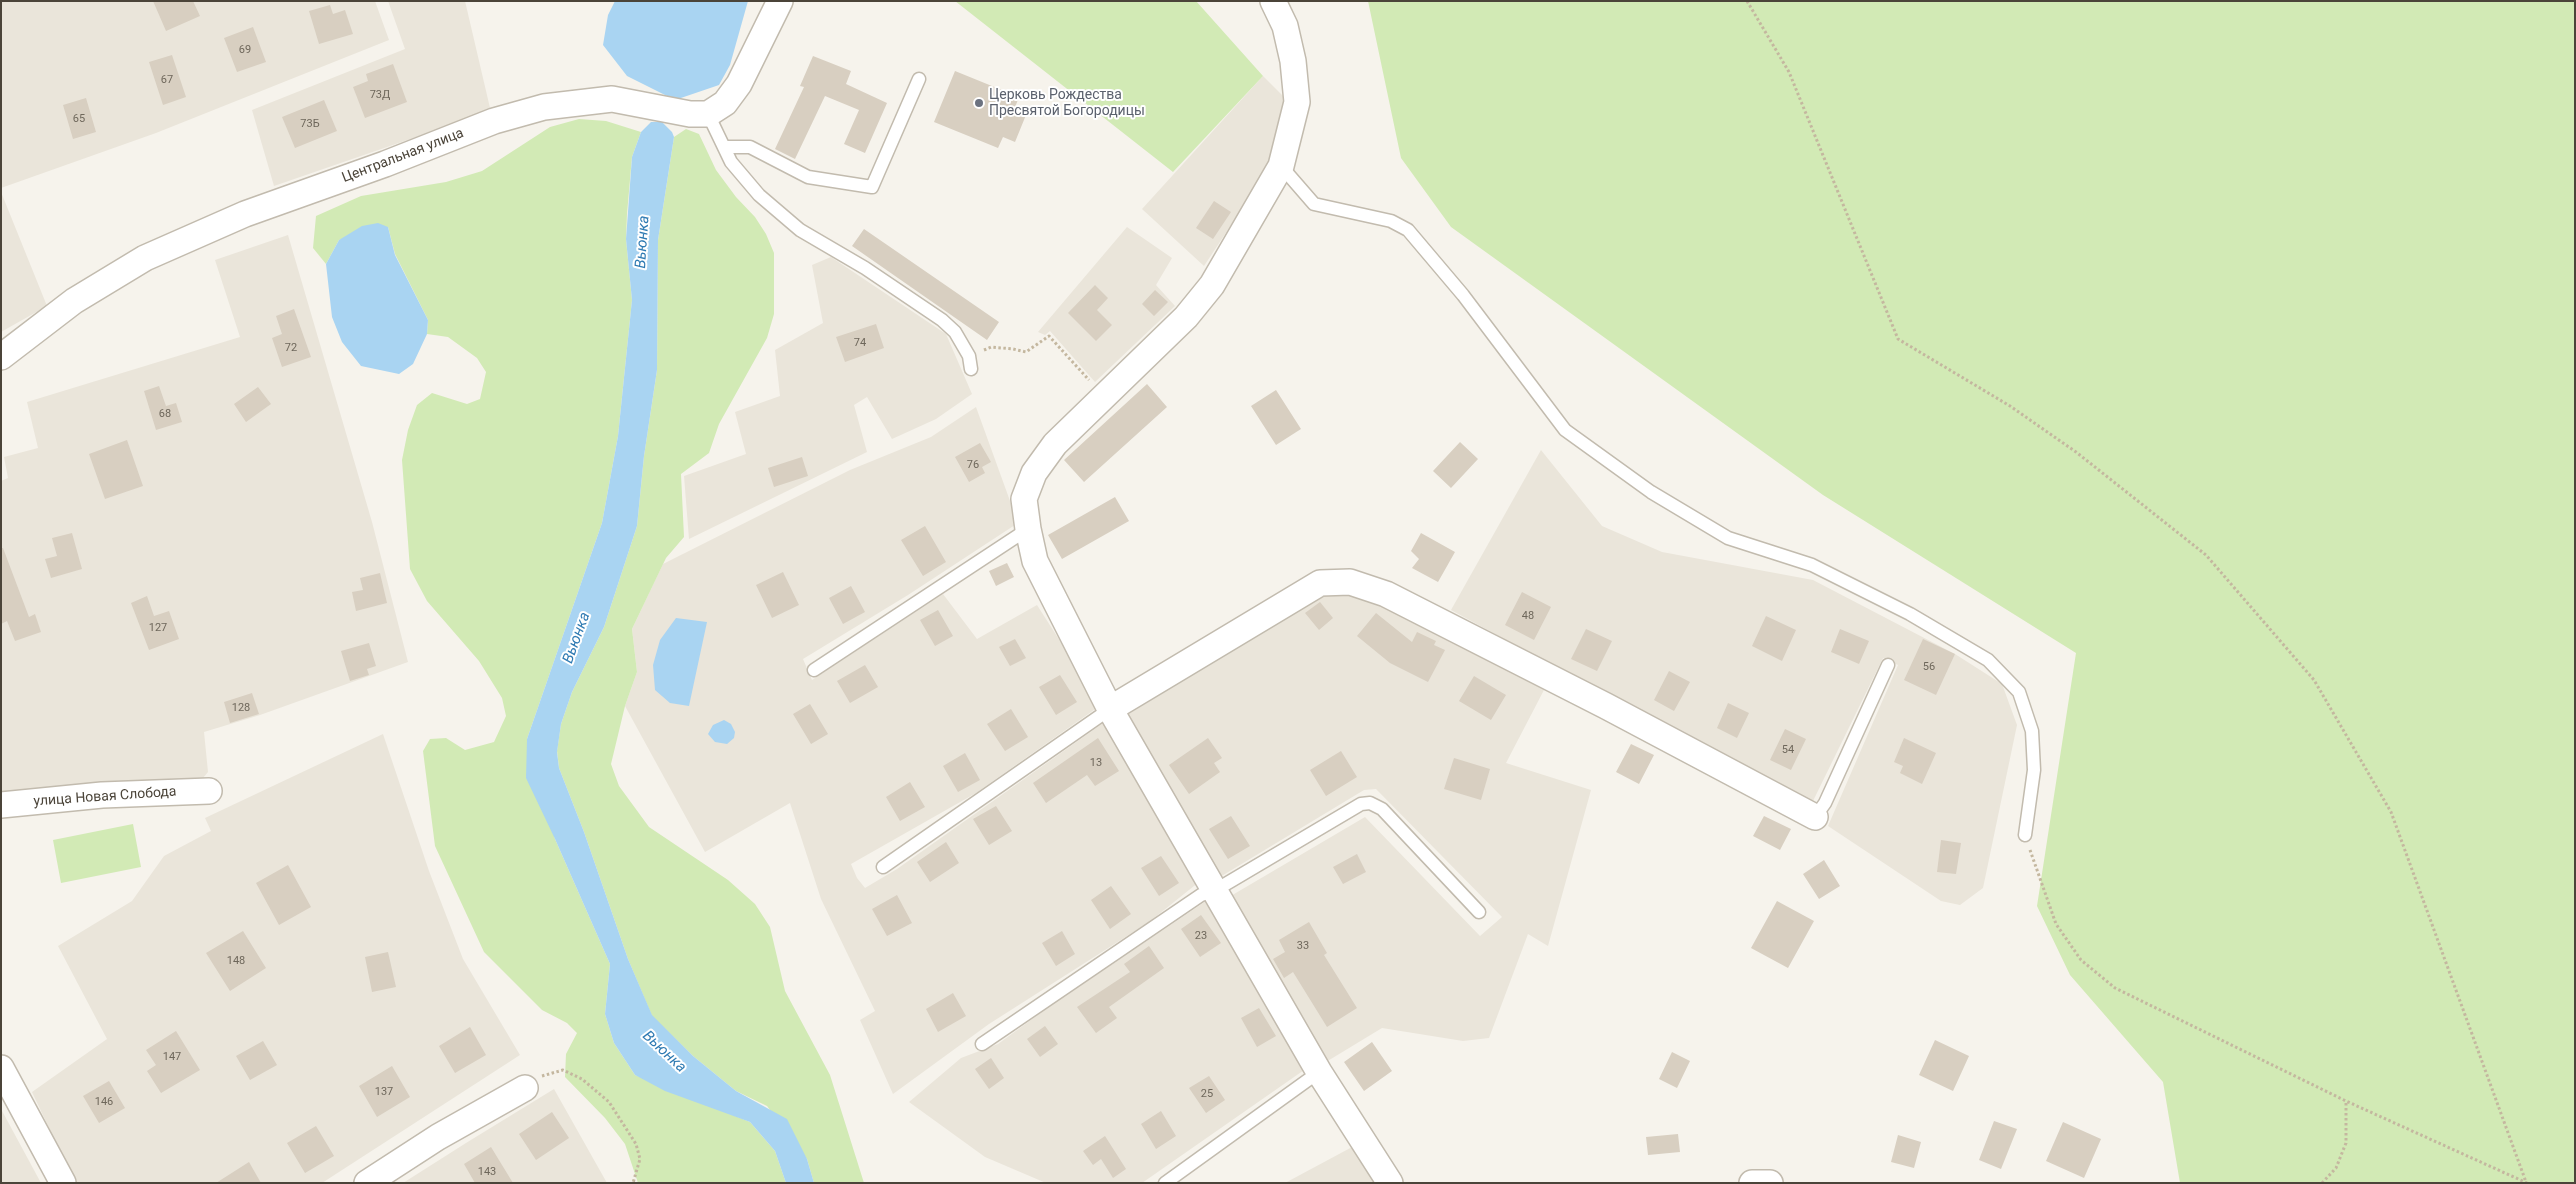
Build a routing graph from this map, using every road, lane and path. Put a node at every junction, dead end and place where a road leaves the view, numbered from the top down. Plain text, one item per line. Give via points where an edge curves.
1 (780, 1) edge
2 (1273, 1) edge
3 (1747, 1) edge
4 (919, 79) dead end
5 (699, 114) junction
6 (724, 147) junction
7 (1281, 166) junction
8 (1, 357) edge
9 (970, 362) joint
10 (1103, 396) junction
11 (1028, 530) junction
12 (1888, 665) dead end
13 (814, 670) dead end
14 (1110, 709) junction
15 (210, 790) dead end
16 (1, 804) edge
17 (1815, 817) joint
18 (2025, 835) joint
19 (884, 867) dead end
20 (1214, 890) junction
21 (1479, 912) dead end
22 (982, 1044) dead end
23 (1, 1068) edge
24 (1318, 1072) junction
25 (524, 1088) joint
26 (2346, 1102) junction
27 (2527, 1182) edge
28 (63, 1183) edge
29 (368, 1183) edge
30 (633, 1183) edge
31 (1165, 1183) edge
32 (1390, 1183) edge
33 (1752, 1183) edge
34 (1758, 1183) edge
35 (1770, 1183) edge
36 (2322, 1183) edge

1 - 5 street via 740,84 725,103
2 - 7 street via 1285,26 1297,102
3 - 27 path via 1789,72 1898,339 2010,406 2076,452 2206,555 2314,680 2391,812
4 - 6 lane via 872,188 808,177 750,147
5 - 6 lane
5 - 8 street, Центральная улица via 612,99 544,107 494,121 245,214 145,258 74,301
6 - 9 lane via 731,162 759,194 800,230 865,268 942,320 955,332
7 - 10 street via 1212,284 1186,317
7 - 18 lane via 1314,204 1391,221 1408,230 1463,295 1565,430 1651,492 1728,538 1812,565 1910,614 1988,660 2019,692 2032,731 2034,770
9 - 10 path via 990,347 1026,352 1049,336
10 - 11 street via 1054,444 1034,473 1024,499
11 - 13 lane
11 - 14 street via 1035,561
12 - 17 lane via 1825,803
14 - 17 street via 1320,583 1350,582 1394,598
14 - 19 lane
14 - 20 street
15 - 16 street, улица Новая Слобода
18 - 26 path via 2056,924 2081,960 2115,988
20 - 21 lane via 1361,804 1370,803 1382,810
20 - 22 lane via 1200,895
20 - 24 street
23 - 28 street
24 - 31 lane
24 - 32 street
25 - 29 street via 438,1137
25 - 30 path via 545,1074 562,1070 582,1079 609,1102 636,1144 640,1160
26 - 27 path
26 - 36 path via 2346,1143 2336,1168
33 - 34 street
34 - 35 street

